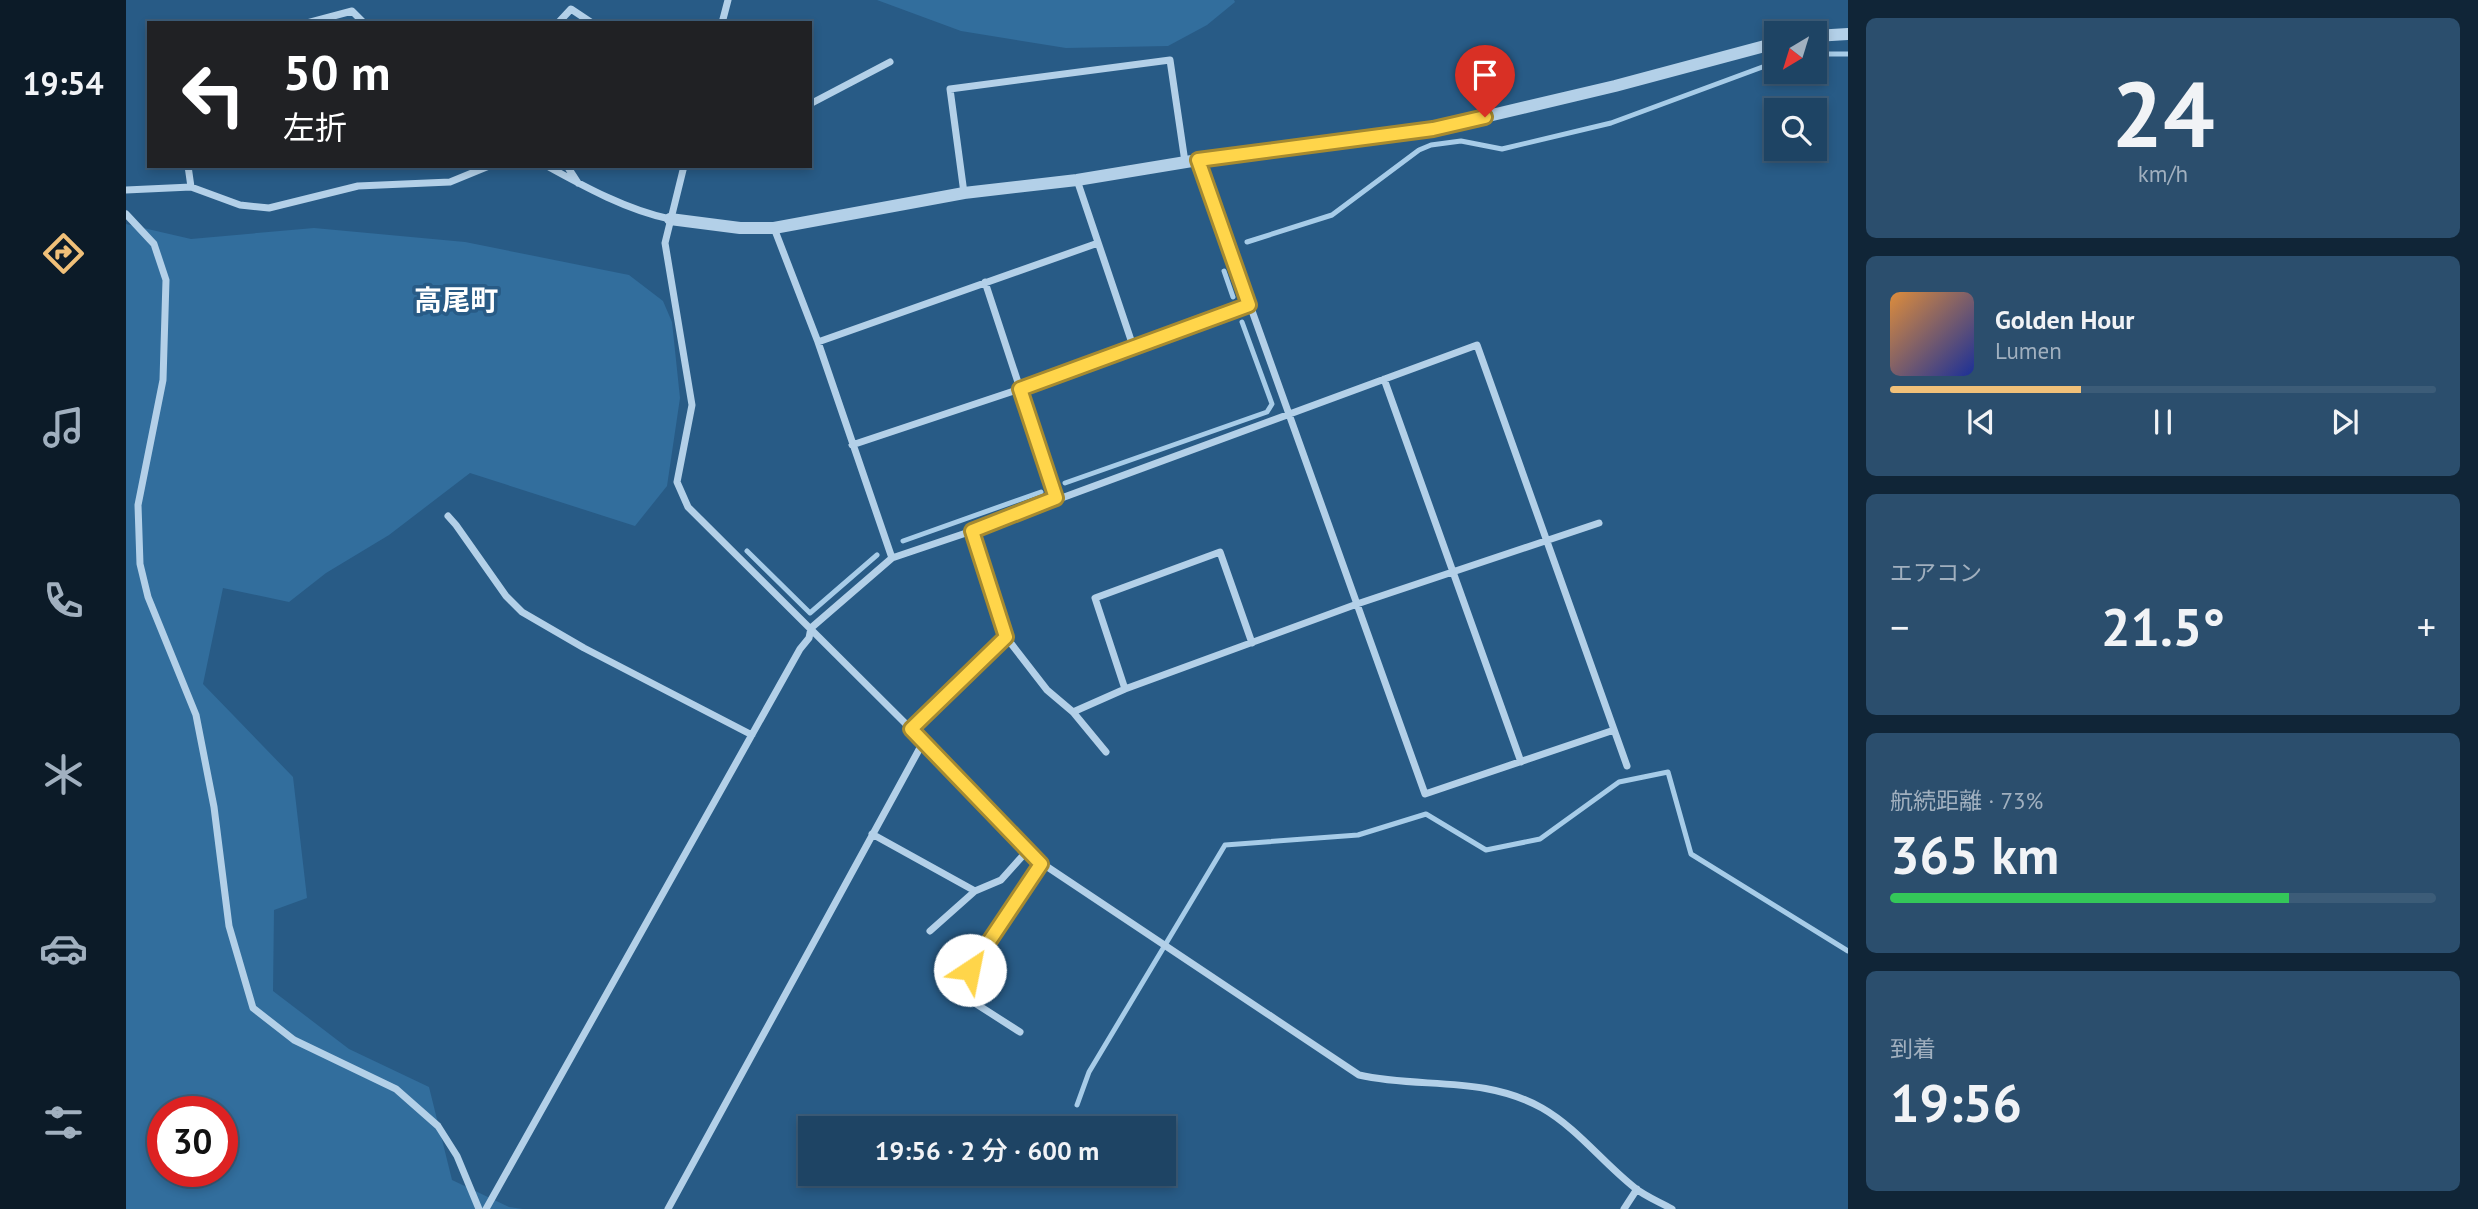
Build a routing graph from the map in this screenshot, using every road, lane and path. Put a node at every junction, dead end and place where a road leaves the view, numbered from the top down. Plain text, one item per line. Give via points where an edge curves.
1 (728, 0) edge
2 (314, 21) edge
3 (362, 21) edge
4 (560, 21) edge
5 (589, 21) edge
6 (723, 21) edge
7 (1848, 34) edge
8 (1827, 35) edge
9 (1764, 46) edge
10 (890, 62) dead end
11 (812, 103) edge
12 (1192, 161) junction
13 (188, 168) edge
14 (484, 168) edge
15 (551, 168) edge
16 (568, 168) edge
17 (683, 168) edge
18 (1077, 180) junction
19 (579, 184) junction
20 (191, 187) junction
21 (126, 190) edge
22 (964, 193) junction
23 (126, 214) edge
24 (670, 219) junction
25 (774, 228) junction
26 (1098, 243) junction
27 (985, 282) junction
28 (1249, 305) junction
29 (818, 342) junction
30 (1133, 346) junction
31 (1384, 379) junction
32 (1020, 389) junction
33 (1291, 414) junction
34 (852, 445) junction
35 (1056, 498) junction
36 (447, 516) dead end
37 (1599, 523) dead end
38 (972, 531) junction
39 (1547, 541) junction
40 (892, 558) junction
41 (1453, 572) junction
42 (1357, 604) junction
43 (811, 628) junction
44 (1006, 637) junction
45 (1252, 643) junction
46 (1125, 690) junction
47 (1073, 712) junction
48 (911, 729) junction
49 (1614, 730) junction
50 (752, 735) junction
51 (1106, 752) dead end
52 (1521, 762) junction
53 (1627, 766) dead end
54 (872, 834) junction
55 (1027, 851) junction
56 (1041, 864) junction
57 (975, 891) junction
58 (930, 931) dead end
59 (1020, 1032) dead end
60 (1637, 1189) junction
61 (479, 1209) edge
62 (486, 1209) edge
63 (668, 1209) edge
64 (1624, 1209) edge
65 (1672, 1209) edge

1 - 6 street
2 - 3 street via 352,11
4 - 5 street via 571,9
7 - 8 street
9 - 12 street via 1433,129
10 - 11 street
12 - 18 street
12 - 22 street via 1170,60 950,89
12 - 28 street
13 - 20 street
14 - 20 street via 450,182 358,186 269,208 240,205
15 - 19 street
16 - 19 street
17 - 24 street
18 - 22 street
18 - 26 street
19 - 24 street via 649,215
20 - 21 street
22 - 25 street
23 - 61 street via 154,244 166,281 163,380 138,505 140,564 148,597 196,715 214,807 229,926 253,1008 293,1040 396,1089 438,1126 457,1156
24 - 25 street
24 - 43 street via 666,243 692,405 677,482 681,495
25 - 29 street
26 - 27 street
26 - 30 street
27 - 29 street
27 - 32 street
28 - 30 street
28 - 33 street
29 - 34 street
30 - 32 street
31 - 33 street
31 - 39 street via 1477,345
31 - 41 street
32 - 34 street
32 - 35 street
33 - 35 street
33 - 42 street
34 - 40 street
35 - 38 street
36 - 50 street via 522,612
37 - 39 street
38 - 40 street
38 - 44 street
39 - 41 street
39 - 49 street
40 - 43 street
41 - 42 street
41 - 52 street
42 - 45 street
42 - 52 street via 1425,794
43 - 48 street
43 - 50 street
44 - 47 street via 1047,690
44 - 48 street
45 - 46 street
45 - 46 street via 1220,552 1208,556 1095,598
46 - 47 street
47 - 51 street
48 - 54 street via 921,746
48 - 55 street
49 - 52 street
49 - 53 street
50 - 62 street
54 - 57 street
54 - 63 street
55 - 56 street
55 - 57 street via 1001,880
56 - 59 street via 956,991
56 - 60 street via 1359,1074 1381,1080 1473,1086 1525,1100 1559,1120
57 - 58 street
60 - 64 street
60 - 65 street

